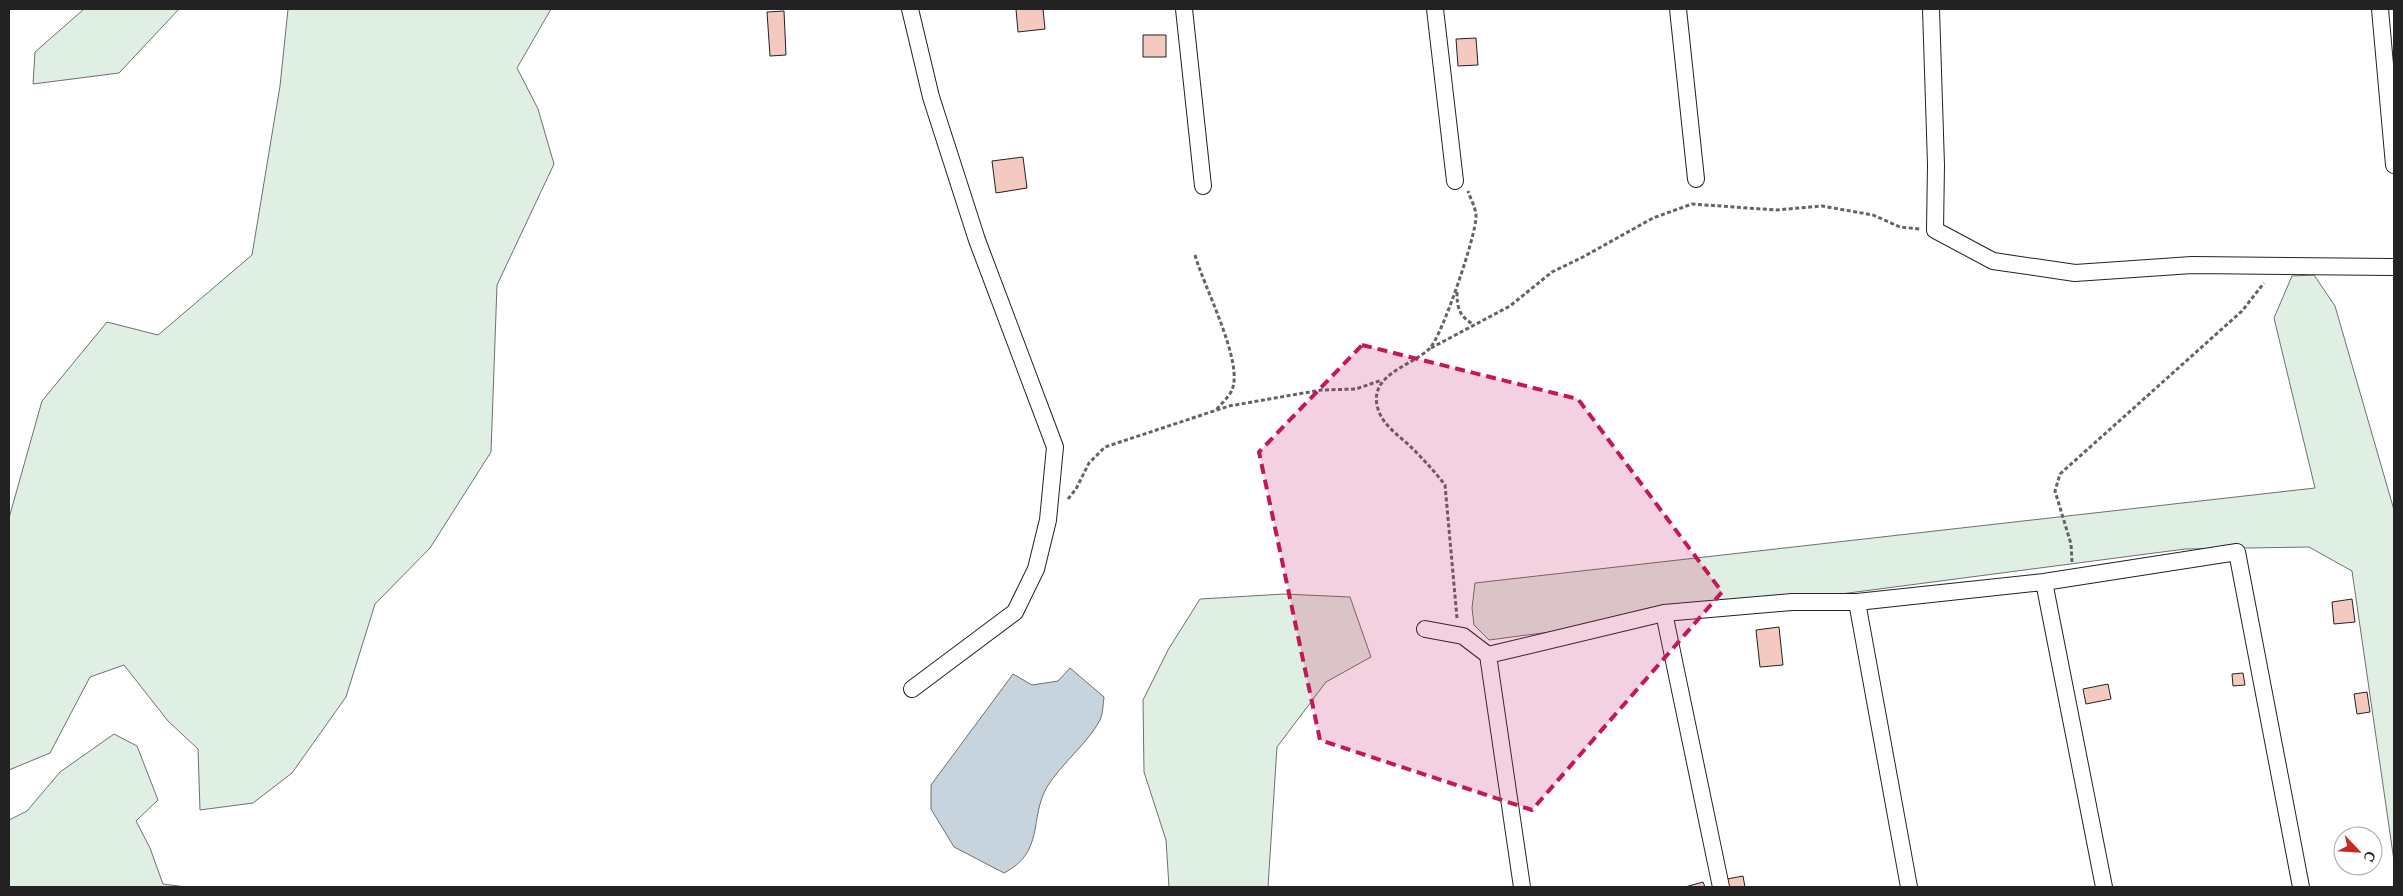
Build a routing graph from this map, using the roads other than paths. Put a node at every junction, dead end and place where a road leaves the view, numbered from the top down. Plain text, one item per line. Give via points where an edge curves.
1 (910, 9) edge
2 (1184, 9) edge
3 (1435, 9) edge
4 (1678, 9) edge
5 (1931, 9) edge
6 (2380, 9) edge
7 (2394, 165) edge
8 (1696, 179) dead end
9 (1455, 180) road end
10 (1203, 186) dead end
11 (2394, 267) edge
12 (2044, 582) junction
13 (1857, 602) junction
14 (1664, 613) junction
15 (1425, 629) dead end
16 (1488, 655) junction
17 (912, 689) dead end
18 (1522, 887) edge
19 (1721, 887) edge
20 (1909, 887) edge
21 (2104, 887) edge
22 (2301, 887) edge

1 - 17 street via 931,98 977,240 1055,447 1048,520 1036,569 1015,612
2 - 10 street
3 - 9 street
4 - 8 street
5 - 11 street via 1935,230 1993,261 2075,273 2192,265
6 - 7 street
12 - 13 street
12 - 21 street
12 - 22 street via 2237,552
13 - 14 street via 1792,602
13 - 20 street
14 - 16 street
14 - 19 street
15 - 16 street via 1463,636
16 - 18 street

